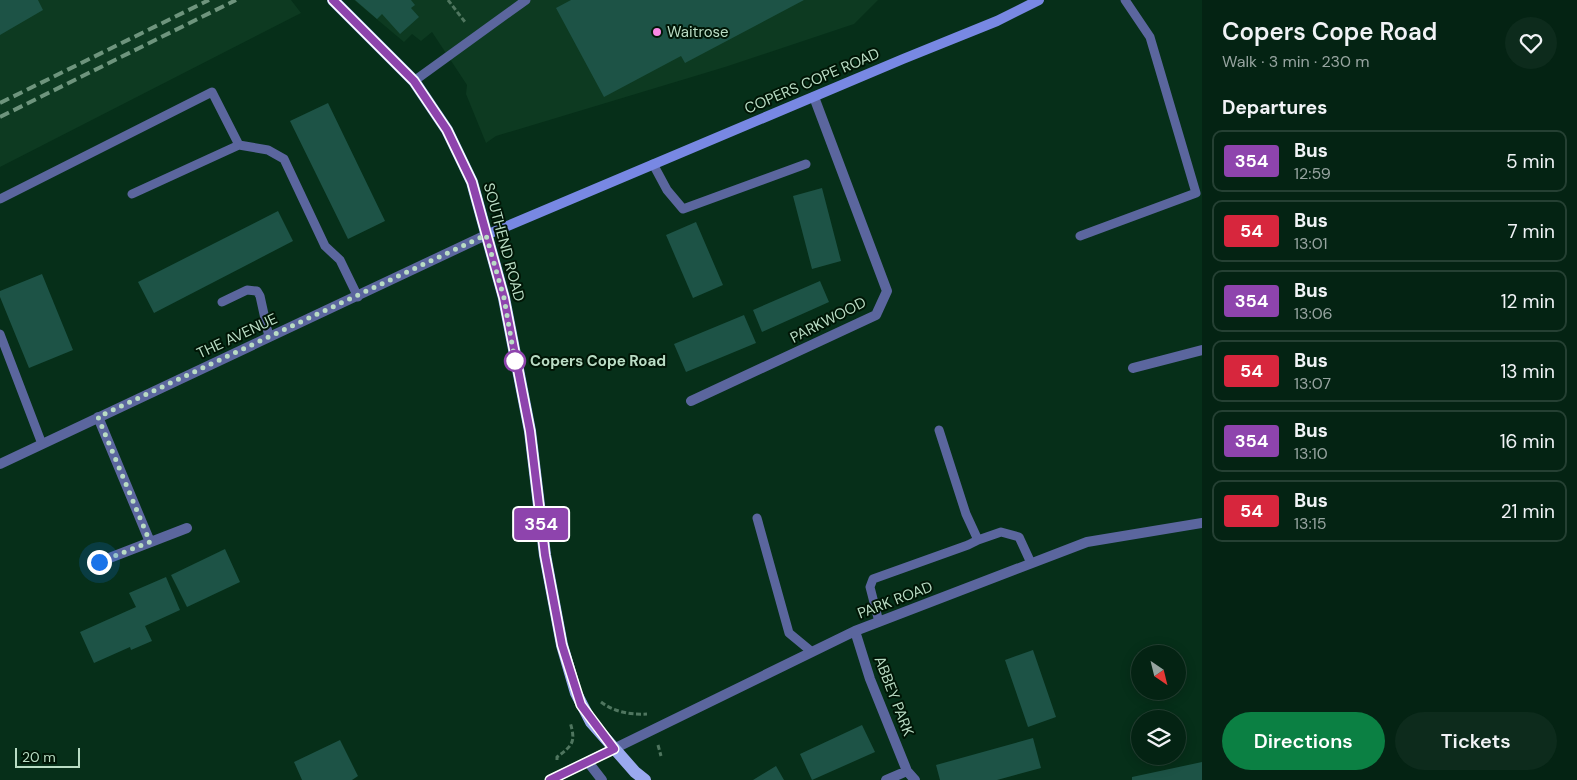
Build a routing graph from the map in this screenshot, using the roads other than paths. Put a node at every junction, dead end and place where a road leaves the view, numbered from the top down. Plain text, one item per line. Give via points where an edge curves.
1 (333, 0) edge
2 (526, 0) edge
3 (1039, 0) edge
4 (1125, 0) edge
5 (414, 81) junction
6 (814, 97) junction
7 (239, 145) junction
8 (653, 164) junction
9 (806, 164) dead end
10 (1199, 192) edge
11 (132, 194) dead end
12 (0, 199) edge
13 (486, 235) junction
14 (1080, 236) dead end
15 (358, 296) junction
16 (222, 302) dead end
17 (0, 334) edge
18 (269, 337) junction
19 (1202, 350) edge
20 (1133, 368) dead end
21 (691, 401) dead end
22 (98, 417) junction
23 (939, 430) dead end
24 (42, 444) junction
25 (0, 464) edge
26 (757, 518) dead end
27 (1202, 523) edge
28 (187, 528) dead end
29 (978, 540) junction
30 (150, 542) junction
31 (99, 562) dead end
32 (1031, 564) junction
33 (879, 622) junction
34 (855, 631) junction
35 (812, 652) junction
36 (614, 749) junction
37 (588, 762) junction
38 (907, 771) junction
39 (550, 780) edge
40 (602, 780) edge
41 (645, 780) edge
42 (886, 780) edge
43 (914, 780) edge

1 - 5 main road, SOUTHEND ROAD
2 - 5 lane
3 - 6 street, COPERS COPE ROAD via 997,21
4 - 10 lane via 1150,37
5 - 13 main road, SOUTHEND ROAD via 447,130 472,182
6 - 8 street, COPERS COPE ROAD
6 - 21 street, PARKWOOD via 887,291 876,315
7 - 11 lane
7 - 12 lane via 212,92
7 - 15 lane via 268,150 284,159 325,246 340,260
8 - 9 lane via 667,190 683,209
8 - 13 street, COPERS COPE ROAD
10 - 14 lane
13 - 15 street, THE AVENUE
13 - 36 main road, SOUTHEND ROAD via 504,298 530,431 545,555 562,645 581,705
15 - 18 street, THE AVENUE
16 - 18 lane via 247,290 257,291
17 - 24 lane
18 - 22 street, THE AVENUE
19 - 20 street
22 - 24 street, THE AVENUE
22 - 30 street
23 - 29 lane via 966,514
24 - 25 street, THE AVENUE
26 - 35 lane via 788,634
27 - 32 street, PARK ROAD via 1087,542
28 - 30 street
29 - 32 lane via 1001,532 1019,537
29 - 33 lane via 873,579 870,587
30 - 31 street
32 - 33 street, PARK ROAD
33 - 34 street, PARK ROAD
34 - 35 street, PARK ROAD
34 - 38 street, ABBEY PARK via 870,679
35 - 36 street, PARK ROAD
36 - 37 street, PARK ROAD
36 - 41 main road, SOUTHEND ROAD
37 - 39 street, PARK ROAD
37 - 40 street
38 - 42 street
38 - 43 street, ABBEY PARK

